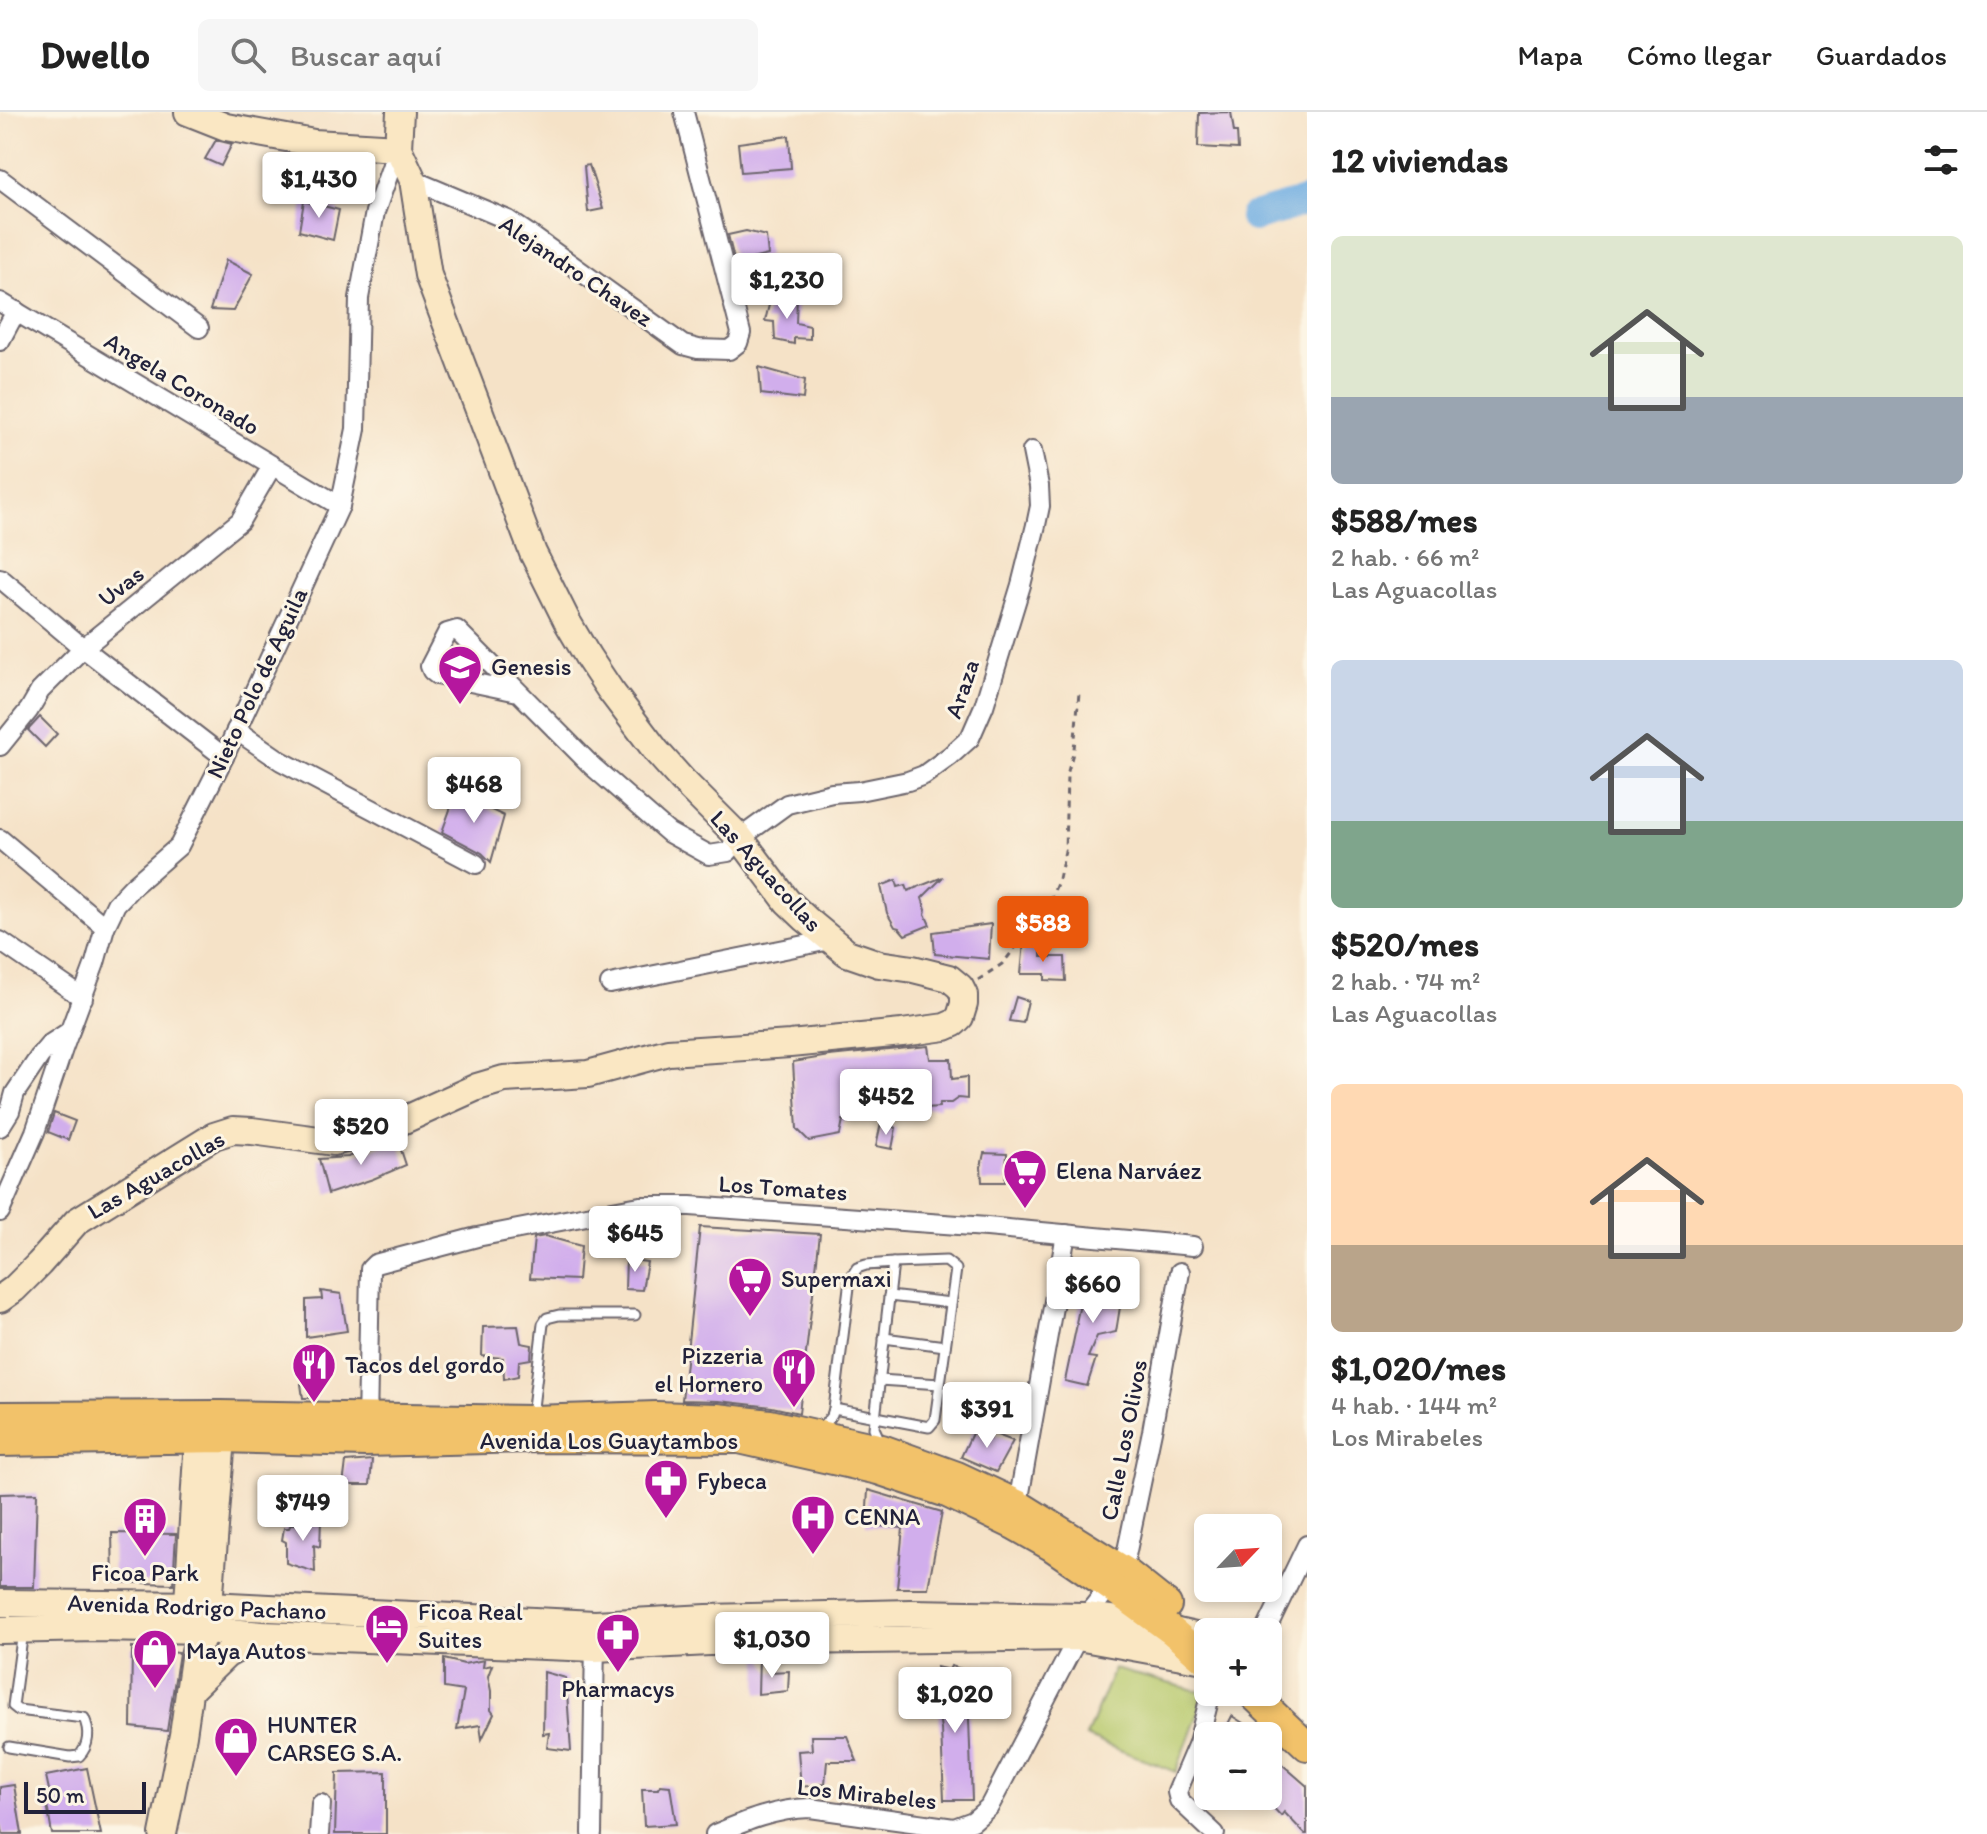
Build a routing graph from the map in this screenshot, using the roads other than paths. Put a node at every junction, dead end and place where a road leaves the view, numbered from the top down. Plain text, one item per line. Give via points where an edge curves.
1 (188, 112) edge
2 (400, 112) edge
3 (684, 112) edge
4 (398, 148) junction
5 (0, 179) edge
6 (413, 180) junction
7 (8, 306) edge
8 (199, 328) dead end
9 (0, 341) edge
10 (1032, 451) dead end
11 (272, 466) junction
12 (340, 506) junction
13 (0, 578) edge
14 (83, 648) junction
15 (518, 692) junction
16 (236, 730) junction
17 (0, 746) edge
18 (224, 757) junction
19 (740, 838) junction
20 (0, 839) edge
21 (476, 864) dead end
22 (105, 927) junction
23 (830, 940) junction
24 (0, 941) edge
25 (610, 984) dead end
26 (83, 998) junction
27 (70, 1030) junction
28 (0, 1127) edge
29 (0, 1212) edge
30 (1066, 1234) junction
31 (1193, 1246) dead end
32 (893, 1263) junction
33 (1180, 1272) dead end
34 (889, 1296) junction
35 (0, 1299) edge
36 (951, 1303) junction
37 (635, 1315) dead end
38 (884, 1338) junction
39 (945, 1346) junction
40 (879, 1380) junction
41 (940, 1384) junction
42 (834, 1409) junction
43 (0, 1416) edge
44 (875, 1418) junction
45 (210, 1427) junction
46 (532, 1429) junction
47 (719, 1429) junction
48 (366, 1430) junction
49 (816, 1435) junction
50 (0, 1442) edge
51 (880, 1460) junction
52 (926, 1465) junction
53 (1016, 1515) junction
54 (1307, 1545) edge
55 (1117, 1579) junction
56 (0, 1603) edge
57 (1272, 1618) edge
58 (197, 1624) junction
59 (1082, 1627) junction
60 (11, 1631) edge
61 (1172, 1631) junction
62 (262, 1635) junction
63 (595, 1636) junction
64 (1194, 1640) edge
65 (1194, 1643) edge
66 (1194, 1648) edge
67 (189, 1691) junction
68 (1207, 1706) edge
69 (1265, 1706) edge
70 (1307, 1746) edge
71 (9, 1747) dead end
72 (321, 1804) dead end
73 (166, 1823) edge
74 (319, 1834) edge
75 (592, 1834) edge
76 (715, 1834) edge
77 (1215, 1834) edge

1 - 4 street via 226,127 314,143
2 - 4 street, Nieto Polo de Aguila
3 - 6 street, Alejandro Chavez via 741,333 729,350 683,345 508,220
4 - 6 street, Las Aguacollas
4 - 12 street, Nieto Polo de Aguila via 375,212 359,298 356,429
5 - 8 street
6 - 19 street, Las Aguacollas via 428,275 550,589 610,690 657,752
7 - 9 street
7 - 11 street, Angela Coronado
10 - 19 street, Araza via 1039,486 1036,525 1017,600 970,738 924,775 893,786 787,804
11 - 12 street, Angela Coronado
11 - 14 street, Uvas via 240,521
12 - 16 street, Nieto Polo de Aguila
13 - 14 street
14 - 17 street, Uvas via 40,691
14 - 18 street
15 - 15 street, Araza via 432,671 447,633 457,630
15 - 19 street, Araza via 669,833 709,855 728,852
16 - 18 street, Nieto Polo de Aguila
16 - 21 street via 281,761
18 - 22 street, Nieto Polo de Aguila via 179,846 116,904
19 - 23 street, Las Aguacollas via 787,901
20 - 22 street
22 - 26 street, Nieto Polo de Aguila
23 - 25 street
23 - 35 street, Las Aguacollas via 863,959 949,978 962,991 962,1013 945,1027 668,1052 588,1074 504,1079 384,1129 334,1142 233,1130 214,1136 77,1221
24 - 26 street
26 - 27 street, Nieto Polo de Aguila
27 - 28 street via 40,1056
27 - 29 street, Nieto Polo de Aguila
30 - 31 street, Los Tomates
30 - 48 street, Los Tomates via 658,1206 521,1227 375,1264 370,1269
30 - 53 street
32 - 34 lane
32 - 36 lane via 952,1264 956,1269
32 - 42 lane via 857,1268 850,1279
33 - 55 street, Calle Los Olivos via 1152,1431
34 - 36 lane
34 - 38 lane
36 - 39 lane
37 - 46 lane via 547,1318
38 - 39 lane
38 - 40 lane
39 - 41 lane
40 - 41 lane
40 - 44 lane
41 - 44 lane via 935,1420 929,1427
42 - 44 lane
42 - 49 lane
43 - 45 main road, Avenida Los Guaytambos
44 - 52 lane via 879,1439 918,1455
45 - 48 main road, Avenida Los Guaytambos
45 - 50 main road, Avenida Los Guaytambos
45 - 58 street
46 - 47 main road, Avenida Los Guaytambos via 656,1416
46 - 48 main road, Avenida Los Guaytambos
47 - 49 main road, Avenida Los Guaytambos via 770,1424
47 - 51 main road, Avenida Los Guaytambos via 739,1439
49 - 51 main road, Avenida Los Guaytambos
51 - 52 main road, Avenida Los Guaytambos
51 - 53 main road, Avenida Los Guaytambos via 947,1493
52 - 53 main road, Avenida Los Guaytambos via 957,1476
53 - 55 main road, Avenida Los Guaytambos
54 - 57 street
55 - 59 street, Los Mirabeles
55 - 61 main road, Avenida Los Guaytambos
55 - 64 main road, Avenida Los Guaytambos
56 - 58 street, Avenida Rodrigo Pachano
58 - 60 street, Avenida Rodrigo Pachano
58 - 62 street, Avenida Rodrigo Pachano
58 - 63 street, Avenida Rodrigo Pachano
58 - 67 street
59 - 61 street, Avenida Rodrigo Pachano via 1133,1622
59 - 63 street, Avenida Rodrigo Pachano via 911,1626
59 - 66 street, Avenida Rodrigo Pachano
59 - 76 street, Los Mirabeles via 989,1807 973,1821 954,1828 793,1808
60 - 71 lane via 13,1706 84,1718 89,1727 86,1749 79,1756
61 - 65 main road, Avenida Los Guaytambos
62 - 63 street, Avenida Rodrigo Pachano
62 - 67 street via 226,1655
63 - 75 street
67 - 73 street
68 - 77 street via 1177,1792
69 - 70 main road
72 - 74 street

